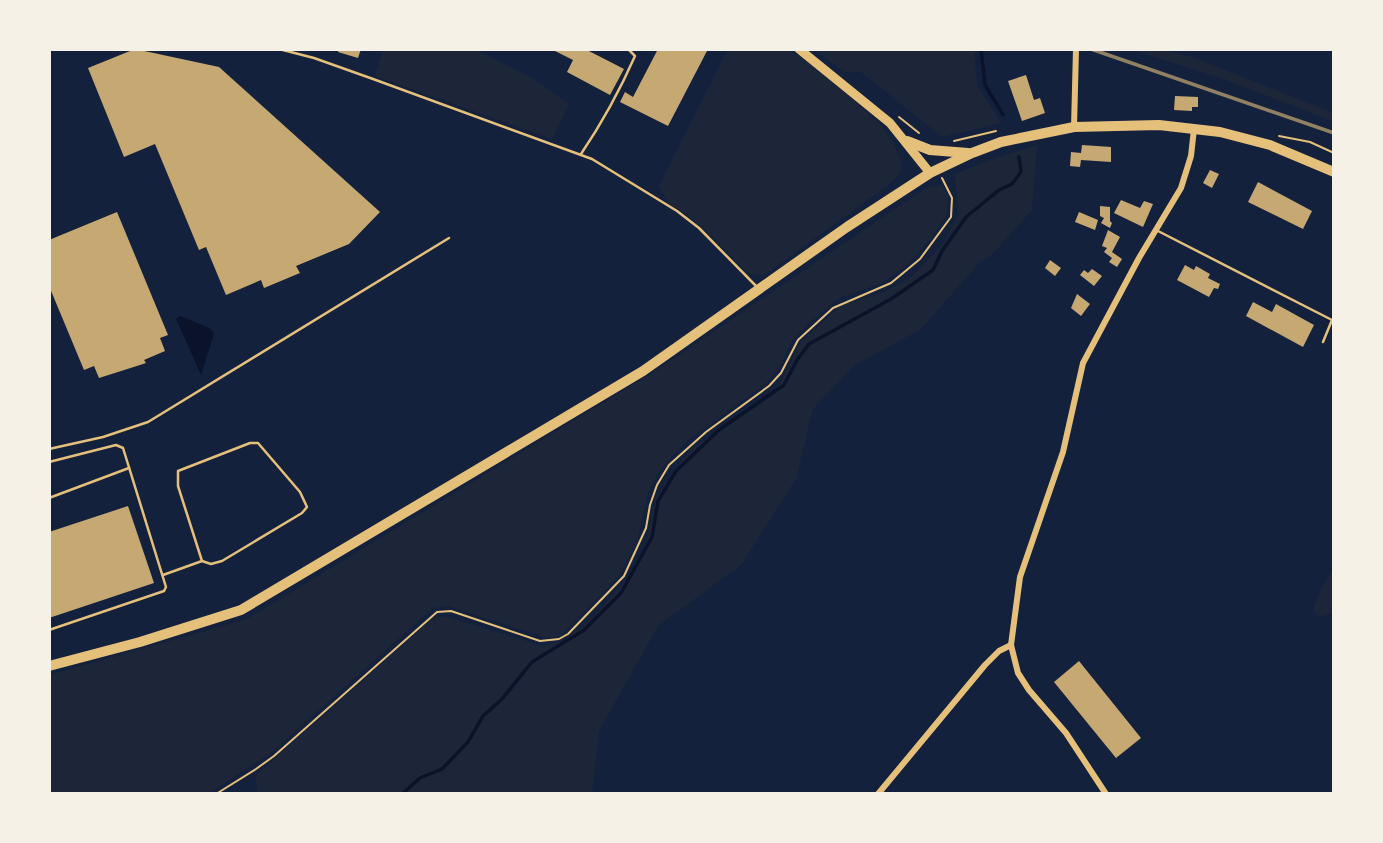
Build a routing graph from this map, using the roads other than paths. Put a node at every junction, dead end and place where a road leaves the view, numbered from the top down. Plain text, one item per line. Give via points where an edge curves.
1 (279, 49) edge
2 (628, 49) edge
3 (799, 49) edge
4 (1076, 49) edge
5 (1074, 127) junction
6 (1194, 128) junction
7 (907, 141) junction
8 (972, 153) junction
9 (581, 154) junction
10 (1334, 172) edge
11 (930, 173) junction
12 (1155, 230) junction
13 (449, 238) dead end
14 (760, 289) junction
15 (1324, 342) dead end
16 (49, 449) edge
17 (49, 462) edge
18 (129, 468) junction
19 (49, 498) edge
20 (202, 561) junction
21 (163, 575) junction
22 (49, 630) edge
23 (1011, 645) junction
24 (49, 666) edge
25 (878, 794) edge
26 (1106, 794) edge

1 - 9 lane
2 - 9 lane via 635,56
3 - 7 main road via 875,109
4 - 5 street
5 - 6 main road
5 - 8 main road
6 - 10 main road via 1270,145
6 - 12 street via 1181,188
7 - 8 main road via 930,150
7 - 11 main road
8 - 11 main road
9 - 14 lane via 677,211 720,246
11 - 14 main road
12 - 15 lane via 1332,320
12 - 23 street via 1083,363 1063,452 1020,577
13 - 16 lane via 148,422
14 - 24 main road via 643,371 241,610
17 - 18 lane via 116,445 123,447
18 - 19 lane
18 - 21 lane
20 - 20 lane via 178,486 178,471 258,443 300,492 307,507 222,561
20 - 21 lane
21 - 22 lane via 164,591
23 - 25 street via 985,665
23 - 26 street via 1018,673 1066,733

